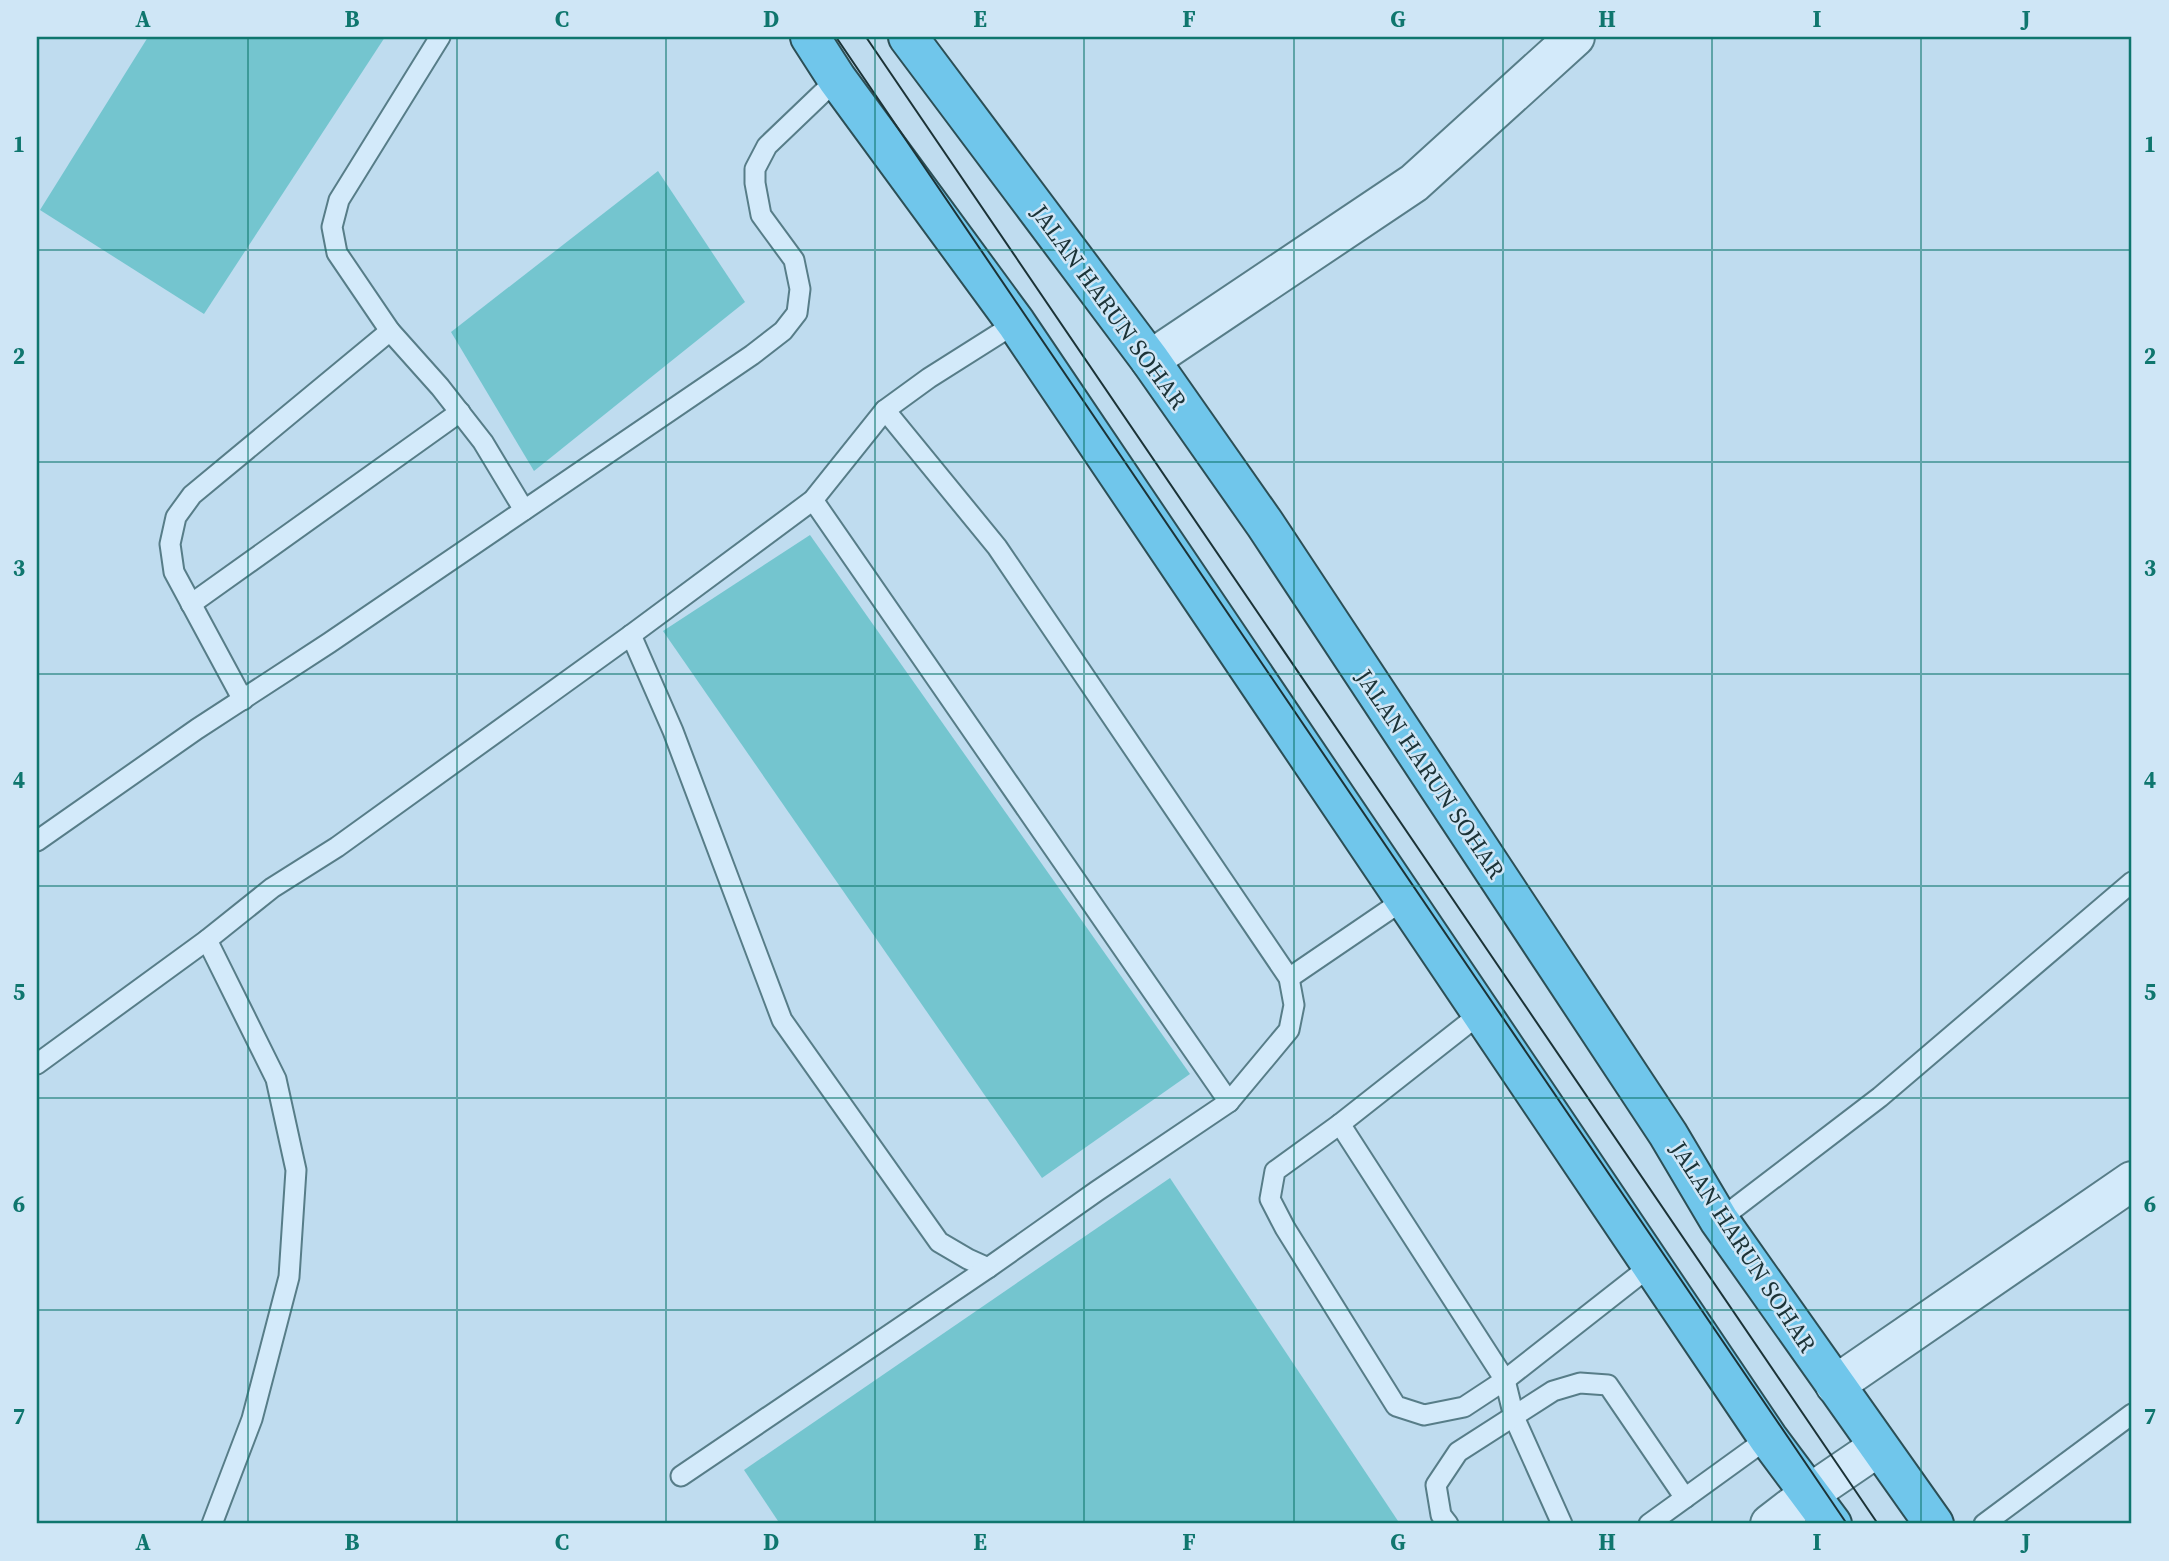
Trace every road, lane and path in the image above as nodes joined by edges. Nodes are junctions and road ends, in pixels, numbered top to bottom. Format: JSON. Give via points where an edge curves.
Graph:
{"nodes":[{"id":1,"x":440,"y":37,"type":"edge"},
{"id":2,"x":810,"y":37,"type":"edge"},
{"id":3,"x":908,"y":37,"type":"edge"},
{"id":4,"x":1575,"y":37,"type":"edge"},
{"id":5,"x":837,"y":79,"type":"junction"},
{"id":6,"x":1016,"y":323,"type":"junction"},
{"id":7,"x":390,"y":331,"type":"junction"},
{"id":8,"x":1150,"y":359,"type":"junction"},
{"id":9,"x":885,"y":410,"type":"junction"},
{"id":10,"x":460,"y":412,"type":"junction"},
{"id":11,"x":813,"y":500,"type":"junction"},
{"id":12,"x":524,"y":510,"type":"junction"},
{"id":13,"x":191,"y":604,"type":"junction"},
{"id":14,"x":632,"y":635,"type":"junction"},
{"id":15,"x":243,"y":700,"type":"junction"},
{"id":16,"x":37,"y":841,"type":"edge"},
{"id":17,"x":2132,"y":881,"type":"edge"},
{"id":18,"x":1405,"y":899,"type":"junction"},
{"id":19,"x":207,"y":940,"type":"junction"},
{"id":20,"x":1289,"y":978,"type":"junction"},
{"id":21,"x":1481,"y":1013,"type":"junction"},
{"id":22,"x":37,"y":1064,"type":"edge"},
{"id":23,"x":1229,"y":1102,"type":"junction"},
{"id":24,"x":1340,"y":1124,"type":"junction"},
{"id":25,"x":2132,"y":1181,"type":"edge"},
{"id":26,"x":1719,"y":1220,"type":"junction"},
{"id":27,"x":1653,"y":1264,"type":"junction"},
{"id":28,"x":988,"y":1268,"type":"junction"},
{"id":29,"x":1505,"y":1380,"type":"junction"},
{"id":30,"x":1835,"y":1385,"type":"junction"},
{"id":31,"x":2132,"y":1414,"type":"edge"},
{"id":32,"x":1514,"y":1417,"type":"junction"},
{"id":33,"x":1768,"y":1438,"type":"junction"},
{"id":34,"x":1878,"y":1447,"type":"junction"},
{"id":35,"x":681,"y":1476,"type":"dead end"},
{"id":36,"x":1809,"y":1494,"type":"junction"},
{"id":37,"x":1685,"y":1498,"type":"junction"},
{"id":38,"x":212,"y":1524,"type":"edge"},
{"id":39,"x":1448,"y":1524,"type":"edge"},
{"id":40,"x":1562,"y":1524,"type":"edge"},
{"id":41,"x":1649,"y":1524,"type":"edge"},
{"id":42,"x":1770,"y":1524,"type":"edge"},
{"id":43,"x":1832,"y":1524,"type":"edge"},
{"id":44,"x":1934,"y":1524,"type":"edge"},
{"id":45,"x":1983,"y":1524,"type":"edge"}],
"edges":[{"from":1,"to":7,"type":"lane","via":[[339,200],[332,227],[337,253]]},
{"from":2,"to":5,"type":"highway"},
{"from":3,"to":8,"type":"highway","name":"JALAN HARUN SOHAR"},
{"from":4,"to":8,"type":"street","via":[[1414,183]]},
{"from":5,"to":6,"type":"highway"},
{"from":5,"to":12,"type":"lane","via":[[767,146],[755,169],[761,215],[794,260],[800,289],[797,313],[783,331],[752,355]]},
{"from":6,"to":9,"type":"lane"},
{"from":6,"to":18,"type":"highway"},
{"from":7,"to":10,"type":"lane"},
{"from":7,"to":13,"type":"lane","via":[[192,495],[176,517],[170,544],[174,572]]},
{"from":8,"to":26,"type":"highway","name":"JALAN HARUN SOHAR","via":[[1265,524],[1646,1099]]},
{"from":9,"to":11,"type":"lane"},
{"from":9,"to":20,"type":"lane","via":[[997,547]]},
{"from":10,"to":12,"type":"lane"},
{"from":10,"to":13,"type":"lane"},
{"from":11,"to":14,"type":"lane"},
{"from":11,"to":23,"type":"lane"},
{"from":12,"to":15,"type":"lane"},
{"from":13,"to":15,"type":"lane"},
{"from":14,"to":19,"type":"lane","via":[[272,888]]},
{"from":14,"to":28,"type":"lane","via":[[782,1020],[939,1242]]},
{"from":15,"to":16,"type":"lane"},
{"from":17,"to":26,"type":"lane","via":[[1880,1097]]},
{"from":18,"to":20,"type":"lane"},
{"from":18,"to":21,"type":"highway"},
{"from":19,"to":22,"type":"lane"},
{"from":19,"to":38,"type":"lane","via":[[276,1079],[296,1170],[289,1277],[252,1419]]},
{"from":20,"to":23,"type":"lane","via":[[1294,1006],[1289,1030]]},
{"from":21,"to":24,"type":"lane"},
{"from":21,"to":27,"type":"highway"},
{"from":23,"to":28,"type":"lane"},
{"from":24,"to":29,"type":"lane"},
{"from":24,"to":29,"type":"lane","via":[[1275,1171],[1270,1199],[1396,1406],[1424,1415],[1464,1407]]},
{"from":25,"to":30,"type":"street"},
{"from":26,"to":30,"type":"highway","name":"JALAN HARUN SOHAR"},
{"from":27,"to":29,"type":"lane"},
{"from":27,"to":33,"type":"highway"},
{"from":28,"to":35,"type":"lane"},
{"from":29,"to":32,"type":"lane"},
{"from":30,"to":34,"type":"highway","name":"JALAN HARUN SOHAR"},
{"from":31,"to":45,"type":"lane"},
{"from":32,"to":37,"type":"lane","via":[[1553,1391],[1580,1383],[1608,1385]]},
{"from":32,"to":39,"type":"lane","via":[[1458,1452],[1436,1485],[1441,1515]]},
{"from":32,"to":40,"type":"lane"},
{"from":33,"to":36,"type":"highway"},
{"from":33,"to":37,"type":"lane"},
{"from":34,"to":36,"type":"street"},
{"from":34,"to":44,"type":"highway","name":"JALAN HARUN SOHAR"},
{"from":36,"to":42,"type":"street"},
{"from":36,"to":43,"type":"highway"},
{"from":37,"to":41,"type":"lane"}]}
